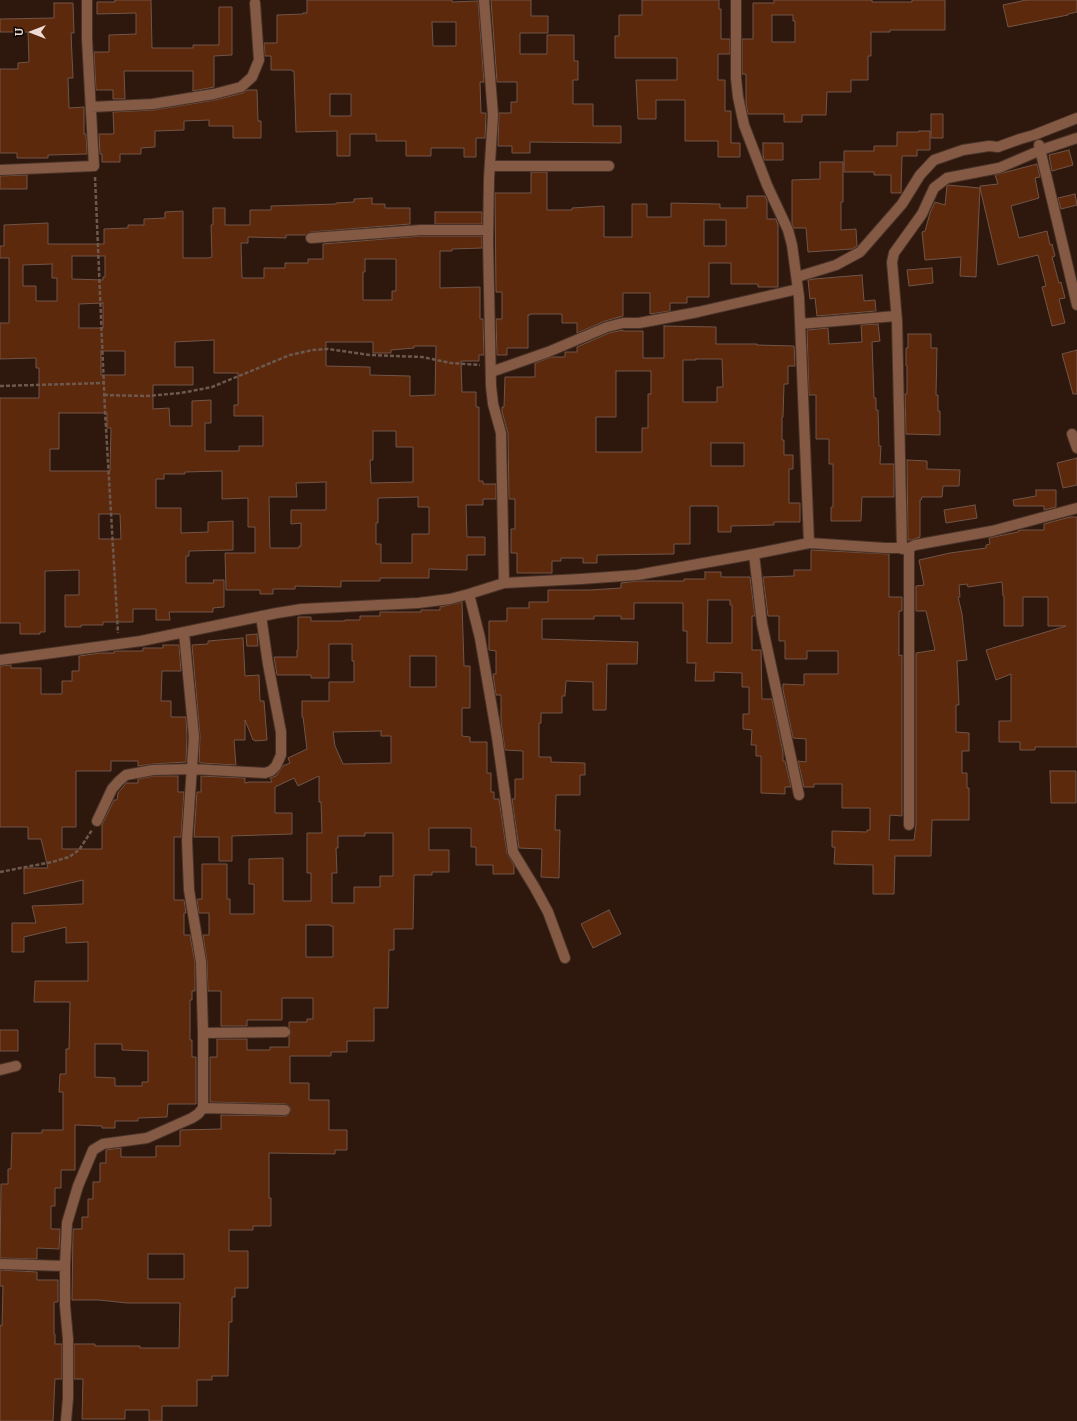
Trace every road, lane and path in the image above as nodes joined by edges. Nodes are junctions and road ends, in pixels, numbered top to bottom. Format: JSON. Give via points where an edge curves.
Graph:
{"nodes":[{"id":1,"x":86,"y":0,"type":"edge"},
{"id":2,"x":484,"y":0,"type":"edge"},
{"id":3,"x":736,"y":0,"type":"edge"},
{"id":4,"x":255,"y":3,"type":"dead end"},
{"id":5,"x":91,"y":107,"type":"junction"},
{"id":6,"x":1077,"y":118,"type":"edge"},
{"id":7,"x":1077,"y":138,"type":"edge"},
{"id":8,"x":1037,"y":142,"type":"junction"},
{"id":9,"x":94,"y":166,"type":"junction"},
{"id":10,"x":490,"y":166,"type":"junction"},
{"id":11,"x":609,"y":166,"type":"dead end"},
{"id":12,"x":0,"y":170,"type":"edge"},
{"id":13,"x":488,"y":230,"type":"junction"},
{"id":14,"x":311,"y":238,"type":"dead end"},
{"id":15,"x":797,"y":277,"type":"junction"},
{"id":16,"x":799,"y":297,"type":"junction"},
{"id":17,"x":1077,"y":305,"type":"edge"},
{"id":18,"x":896,"y":316,"type":"junction"},
{"id":19,"x":800,"y":324,"type":"junction"},
{"id":20,"x":491,"y":369,"type":"junction"},
{"id":21,"x":104,"y":383,"type":"junction"},
{"id":22,"x":0,"y":386,"type":"edge"},
{"id":23,"x":104,"y":395,"type":"junction"},
{"id":24,"x":1072,"y":434,"type":"dead end"},
{"id":25,"x":1077,"y":448,"type":"edge"},
{"id":26,"x":1077,"y":508,"type":"edge"},
{"id":27,"x":810,"y":543,"type":"junction"},
{"id":28,"x":897,"y":549,"type":"junction"},
{"id":29,"x":754,"y":554,"type":"junction"},
{"id":30,"x":504,"y":583,"type":"junction"},
{"id":31,"x":471,"y":599,"type":"junction"},
{"id":32,"x":261,"y":616,"type":"junction"},
{"id":33,"x":184,"y":633,"type":"junction"},
{"id":34,"x":119,"y":644,"type":"junction"},
{"id":35,"x":0,"y":660,"type":"edge"},
{"id":36,"x":192,"y":769,"type":"junction"},
{"id":37,"x":799,"y":795,"type":"dead end"},
{"id":38,"x":97,"y":821,"type":"joint"},
{"id":39,"x":909,"y":825,"type":"dead end"},
{"id":40,"x":0,"y":872,"type":"edge"},
{"id":41,"x":565,"y":958,"type":"dead end"},
{"id":42,"x":285,"y":1032,"type":"dead end"},
{"id":43,"x":203,"y":1033,"type":"junction"},
{"id":44,"x":16,"y":1066,"type":"dead end"},
{"id":45,"x":0,"y":1070,"type":"edge"},
{"id":46,"x":203,"y":1108,"type":"junction"},
{"id":47,"x":285,"y":1110,"type":"dead end"},
{"id":48,"x":0,"y":1264,"type":"edge"},
{"id":49,"x":65,"y":1266,"type":"junction"},
{"id":50,"x":66,"y":1421,"type":"edge"}],
"edges":[{"from":1,"to":5,"type":"street"},
{"from":2,"to":10,"type":"street","via":[[493,115]]},
{"from":3,"to":15,"type":"street","via":[[736,78],[744,125],[788,230]]},
{"from":4,"to":5,"type":"street","via":[[259,60],[252,77],[241,87],[153,104]]},
{"from":5,"to":9,"type":"street"},
{"from":6,"to":8,"type":"street"},
{"from":7,"to":8,"type":"street"},
{"from":8,"to":15,"type":"street","via":[[1020,139],[998,147],[963,150],[934,160],[920,174],[902,204],[860,252],[836,265]]},
{"from":8,"to":17,"type":"street"},
{"from":8,"to":18,"type":"street","via":[[999,168],[947,178],[934,188],[922,214],[894,253],[892,262]]},
{"from":9,"to":12,"type":"street"},
{"from":9,"to":21,"type":"path"},
{"from":10,"to":11,"type":"street"},
{"from":10,"to":13,"type":"street"},
{"from":13,"to":14,"type":"street","via":[[421,230]]},
{"from":13,"to":20,"type":"street"},
{"from":15,"to":16,"type":"street"},
{"from":16,"to":19,"type":"street"},
{"from":16,"to":20,"type":"street","via":[[639,323],[623,323],[607,327],[548,352]]},
{"from":18,"to":19,"type":"street"},
{"from":18,"to":28,"type":"street","via":[[899,397]]},
{"from":19,"to":27,"type":"street"},
{"from":20,"to":23,"type":"path","via":[[422,357],[370,355],[328,349],[290,355],[212,388],[146,396]]},
{"from":20,"to":30,"type":"street","via":[[493,404],[501,432]]},
{"from":21,"to":22,"type":"path"},
{"from":21,"to":23,"type":"path"},
{"from":23,"to":34,"type":"path"},
{"from":24,"to":25,"type":"street"},
{"from":26,"to":28,"type":"street","via":[[992,531]]},
{"from":27,"to":28,"type":"street"},
{"from":27,"to":29,"type":"street"},
{"from":28,"to":39,"type":"street"},
{"from":29,"to":30,"type":"street","via":[[637,575]]},
{"from":29,"to":37,"type":"street","via":[[762,624]]},
{"from":30,"to":31,"type":"street"},
{"from":31,"to":32,"type":"street","via":[[302,609]]},
{"from":31,"to":41,"type":"street","via":[[497,737],[512,852],[548,912]]},
{"from":32,"to":33,"type":"street"},
{"from":32,"to":36,"type":"street","via":[[281,732],[281,755],[276,766],[264,773]]},
{"from":33,"to":34,"type":"street"},
{"from":33,"to":36,"type":"street","via":[[194,737]]},
{"from":34,"to":35,"type":"street"},
{"from":36,"to":38,"type":"street","via":[[153,770],[126,775],[112,789]]},
{"from":36,"to":43,"type":"street","via":[[187,840],[190,890],[201,962]]},
{"from":38,"to":40,"type":"path","via":[[79,850],[69,857]]},
{"from":42,"to":43,"type":"street"},
{"from":43,"to":46,"type":"street"},
{"from":44,"to":45,"type":"street"},
{"from":46,"to":47,"type":"street"},
{"from":46,"to":49,"type":"street","via":[[192,1118],[147,1138],[103,1144],[93,1150],[78,1186],[67,1223]]},
{"from":48,"to":49,"type":"street"},
{"from":49,"to":50,"type":"street","via":[[68,1339]]}]}
